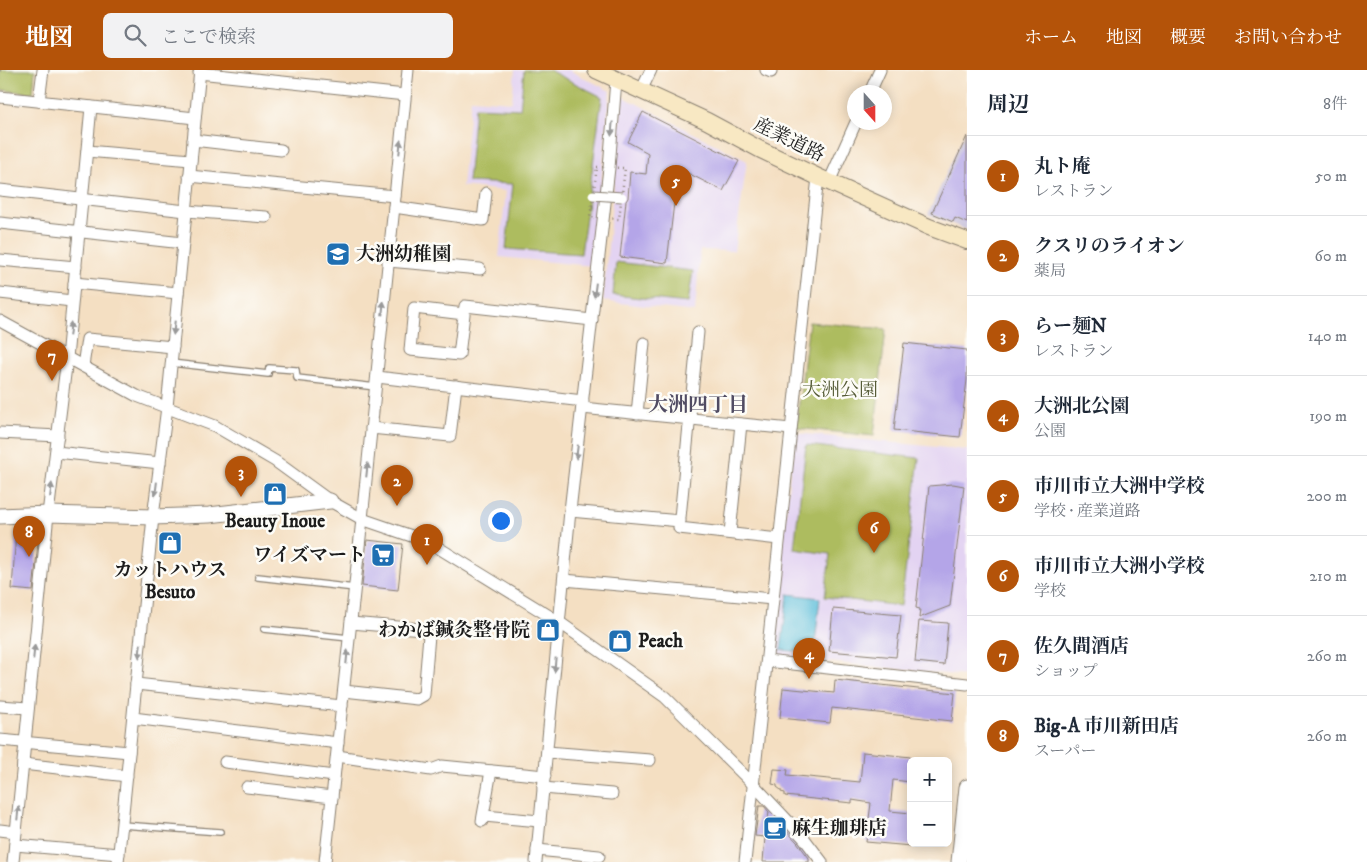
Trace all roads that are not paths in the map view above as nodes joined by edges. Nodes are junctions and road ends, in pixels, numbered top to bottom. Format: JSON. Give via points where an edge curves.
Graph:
{"nodes":[{"id":1,"x":42,"y":70,"type":"edge"},
{"id":2,"x":408,"y":70,"type":"edge"},
{"id":3,"x":596,"y":70,"type":"edge"},
{"id":4,"x":651,"y":70,"type":"edge"},
{"id":5,"x":880,"y":70,"type":"edge"},
{"id":6,"x":199,"y":72,"type":"edge"},
{"id":7,"x":616,"y":80,"type":"junction"},
{"id":8,"x":873,"y":85,"type":"edge"},
{"id":9,"x":641,"y":90,"type":"junction"},
{"id":10,"x":405,"y":95,"type":"junction"},
{"id":11,"x":0,"y":97,"type":"edge"},
{"id":12,"x":39,"y":101,"type":"junction"},
{"id":13,"x":91,"y":107,"type":"junction"},
{"id":14,"x":195,"y":118,"type":"junction"},
{"id":15,"x":852,"y":130,"type":"edge"},
{"id":16,"x":193,"y":140,"type":"junction"},
{"id":17,"x":281,"y":150,"type":"dead end"},
{"id":18,"x":87,"y":151,"type":"junction"},
{"id":19,"x":191,"y":160,"type":"junction"},
{"id":20,"x":189,"y":176,"type":"junction"},
{"id":21,"x":824,"y":179,"type":"junction"},
{"id":22,"x":0,"y":190,"type":"edge"},
{"id":23,"x":486,"y":193,"type":"dead end"},
{"id":24,"x":593,"y":195,"type":"dead end"},
{"id":25,"x":622,"y":197,"type":"dead end"},
{"id":26,"x":82,"y":199,"type":"junction"},
{"id":27,"x":394,"y":202,"type":"junction"},
{"id":28,"x":186,"y":211,"type":"junction"},
{"id":29,"x":266,"y":217,"type":"dead end"},
{"id":30,"x":0,"y":223,"type":"edge"},
{"id":31,"x":79,"y":232,"type":"junction"},
{"id":32,"x":967,"y":241,"type":"edge"},
{"id":33,"x":182,"y":243,"type":"junction"},
{"id":34,"x":0,"y":260,"type":"edge"},
{"id":35,"x":388,"y":260,"type":"junction"},
{"id":36,"x":76,"y":267,"type":"junction"},
{"id":37,"x":480,"y":269,"type":"dead end"},
{"id":38,"x":74,"y":282,"type":"junction"},
{"id":39,"x":0,"y":293,"type":"edge"},
{"id":40,"x":178,"y":293,"type":"junction"},
{"id":41,"x":72,"y":301,"type":"junction"},
{"id":42,"x":464,"y":314,"type":"junction"},
{"id":43,"x":592,"y":320,"type":"junction"},
{"id":44,"x":0,"y":321,"type":"edge"},
{"id":45,"x":698,"y":332,"type":"dead end"},
{"id":46,"x":644,"y":343,"type":"dead end"},
{"id":47,"x":172,"y":346,"type":"junction"},
{"id":48,"x":67,"y":358,"type":"junction"},
{"id":49,"x":171,"y":363,"type":"junction"},
{"id":50,"x":83,"y":366,"type":"junction"},
{"id":51,"x":376,"y":382,"type":"junction"},
{"id":52,"x":456,"y":386,"type":"junction"},
{"id":53,"x":583,"y":404,"type":"junction"},
{"id":54,"x":166,"y":407,"type":"junction"},
{"id":55,"x":637,"y":414,"type":"junction"},
{"id":56,"x":691,"y":419,"type":"junction"},
{"id":57,"x":741,"y":424,"type":"junction"},
{"id":58,"x":371,"y":428,"type":"junction"},
{"id":59,"x":791,"y":429,"type":"junction"},
{"id":60,"x":0,"y":433,"type":"edge"},
{"id":61,"x":58,"y":436,"type":"junction"},
{"id":62,"x":56,"y":452,"type":"junction"},
{"id":63,"x":160,"y":464,"type":"junction"},
{"id":64,"x":330,"y":501,"type":"junction"},
{"id":65,"x":570,"y":511,"type":"junction"},
{"id":66,"x":48,"y":514,"type":"junction"},
{"id":67,"x":0,"y":516,"type":"edge"},
{"id":68,"x":153,"y":517,"type":"junction"},
{"id":69,"x":362,"y":519,"type":"junction"},
{"id":70,"x":680,"y":521,"type":"junction"},
{"id":71,"x":730,"y":533,"type":"junction"},
{"id":72,"x":779,"y":538,"type":"junction"},
{"id":73,"x":258,"y":577,"type":"dead end"},
{"id":74,"x":564,"y":580,"type":"junction"},
{"id":75,"x":355,"y":588,"type":"junction"},
{"id":76,"x":773,"y":599,"type":"junction"},
{"id":77,"x":559,"y":622,"type":"junction"},
{"id":78,"x":351,"y":623,"type":"junction"},
{"id":79,"x":264,"y":629,"type":"dead end"},
{"id":80,"x":350,"y":638,"type":"junction"},
{"id":81,"x":767,"y":661,"type":"junction"},
{"id":82,"x":136,"y":684,"type":"junction"},
{"id":83,"x":967,"y":684,"type":"edge"},
{"id":84,"x":344,"y":691,"type":"junction"},
{"id":85,"x":0,"y":706,"type":"edge"},
{"id":86,"x":342,"y":706,"type":"junction"},
{"id":87,"x":28,"y":708,"type":"junction"},
{"id":88,"x":133,"y":718,"type":"junction"},
{"id":89,"x":0,"y":740,"type":"edge"},
{"id":90,"x":25,"y":743,"type":"junction"},
{"id":91,"x":338,"y":743,"type":"junction"},
{"id":92,"x":129,"y":752,"type":"junction"},
{"id":93,"x":547,"y":752,"type":"junction"},
{"id":94,"x":337,"y":756,"type":"junction"},
{"id":95,"x":650,"y":760,"type":"dead end"},
{"id":96,"x":225,"y":762,"type":"dead end"},
{"id":97,"x":23,"y":764,"type":"junction"},
{"id":98,"x":491,"y":771,"type":"junction"},
{"id":99,"x":127,"y":776,"type":"junction"},
{"id":100,"x":334,"y":776,"type":"junction"},
{"id":101,"x":544,"y":782,"type":"junction"},
{"id":102,"x":754,"y":785,"type":"junction"},
{"id":103,"x":246,"y":787,"type":"dead end"},
{"id":104,"x":967,"y":787,"type":"edge"},
{"id":105,"x":612,"y":794,"type":"dead end"},
{"id":106,"x":332,"y":797,"type":"junction"},
{"id":107,"x":540,"y":821,"type":"junction"},
{"id":108,"x":122,"y":825,"type":"junction"},
{"id":109,"x":0,"y":830,"type":"edge"},
{"id":110,"x":16,"y":832,"type":"junction"},
{"id":111,"x":220,"y":832,"type":"dead end"},
{"id":112,"x":965,"y":833,"type":"edge"},
{"id":113,"x":14,"y":845,"type":"junction"},
{"id":114,"x":537,"y":850,"type":"junction"},
{"id":115,"x":599,"y":856,"type":"dead end"},
{"id":116,"x":119,"y":858,"type":"edge"},
{"id":117,"x":13,"y":862,"type":"edge"},
{"id":118,"x":325,"y":862,"type":"edge"},
{"id":119,"x":536,"y":862,"type":"edge"},
{"id":120,"x":745,"y":862,"type":"edge"},
{"id":121,"x":822,"y":862,"type":"edge"},
{"id":122,"x":960,"y":862,"type":"edge"}],
"edges":[{"from":1,"to":12,"type":"street"},
{"from":2,"to":10,"type":"street"},
{"from":3,"to":7,"type":"main road","name":"産業道路"},
{"from":4,"to":9,"type":"street"},
{"from":5,"to":8,"type":"street"},
{"from":6,"to":10,"type":"street"},
{"from":6,"to":14,"type":"street"},
{"from":7,"to":9,"type":"main road","name":"産業道路"},
{"from":7,"to":43,"type":"street","one_way":true},
{"from":9,"to":21,"type":"main road","name":"産業道路"},
{"from":27,"to":10,"type":"street","one_way":true},
{"from":11,"to":12,"type":"street"},
{"from":12,"to":13,"type":"street"},
{"from":13,"to":14,"type":"street"},
{"from":13,"to":18,"type":"street"},
{"from":14,"to":16,"type":"street"},
{"from":15,"to":21,"type":"street"},
{"from":16,"to":17,"type":"street"},
{"from":16,"to":19,"type":"street"},
{"from":18,"to":19,"type":"street"},
{"from":18,"to":26,"type":"street"},
{"from":19,"to":20,"type":"street"},
{"from":20,"to":27,"type":"street"},
{"from":20,"to":28,"type":"street"},
{"from":21,"to":32,"type":"main road","name":"産業道路"},
{"from":21,"to":59,"type":"street"},
{"from":22,"to":26,"type":"street"},
{"from":23,"to":27,"type":"street","via":[[483,220]]},
{"from":24,"to":25,"type":"street","bridge":true},
{"from":26,"to":28,"type":"street"},
{"from":26,"to":31,"type":"street"},
{"from":27,"to":35,"type":"street"},
{"from":28,"to":29,"type":"street"},
{"from":28,"to":33,"type":"street"},
{"from":30,"to":31,"type":"street"},
{"from":31,"to":33,"type":"street"},
{"from":31,"to":36,"type":"street"},
{"from":33,"to":40,"type":"street"},
{"from":34,"to":36,"type":"street"},
{"from":35,"to":37,"type":"street"},
{"from":51,"to":35,"type":"street","one_way":true},
{"from":36,"to":38,"type":"street"},
{"from":38,"to":40,"type":"street"},
{"from":38,"to":41,"type":"street"},
{"from":39,"to":41,"type":"street"},
{"from":40,"to":47,"type":"street","one_way":true},
{"from":48,"to":41,"type":"street","one_way":true},
{"from":42,"to":42,"type":"street","via":[[459,355],[410,350],[414,308]]},
{"from":42,"to":43,"type":"street","via":[[465,306]]},
{"from":43,"to":53,"type":"street"},
{"from":44,"to":48,"type":"street"},
{"from":45,"to":56,"type":"street"},
{"from":46,"to":55,"type":"street"},
{"from":47,"to":49,"type":"street"},
{"from":47,"to":50,"type":"street","via":[[87,339]]},
{"from":48,"to":50,"type":"street"},
{"from":48,"to":61,"type":"street"},
{"from":49,"to":51,"type":"lane","via":[[268,374],[269,368],[296,370],[297,378]]},
{"from":49,"to":54,"type":"street"},
{"from":50,"to":54,"type":"street","via":[[137,396]]},
{"from":51,"to":52,"type":"street"},
{"from":51,"to":58,"type":"street"},
{"from":52,"to":53,"type":"street"},
{"from":52,"to":58,"type":"street","via":[[450,436]]},
{"from":53,"to":55,"type":"street"},
{"from":53,"to":65,"type":"street","one_way":true},
{"from":54,"to":63,"type":"street"},
{"from":54,"to":64,"type":"street","via":[[215,426],[276,461]]},
{"from":55,"to":56,"type":"street"},
{"from":56,"to":57,"type":"street"},
{"from":56,"to":70,"type":"street"},
{"from":57,"to":59,"type":"street"},
{"from":57,"to":71,"type":"street"},
{"from":69,"to":58,"type":"street","one_way":true},
{"from":59,"to":72,"type":"street"},
{"from":60,"to":61,"type":"street"},
{"from":61,"to":62,"type":"street"},
{"from":62,"to":63,"type":"street"},
{"from":66,"to":62,"type":"street","one_way":true},
{"from":63,"to":68,"type":"street","one_way":true},
{"from":64,"to":68,"type":"street","via":[[209,515]]},
{"from":64,"to":69,"type":"street"},
{"from":65,"to":70,"type":"street"},
{"from":65,"to":74,"type":"street"},
{"from":66,"to":67,"type":"street"},
{"from":66,"to":68,"type":"street"},
{"from":87,"to":66,"type":"street","one_way":true},
{"from":68,"to":82,"type":"street","one_way":true},
{"from":69,"to":75,"type":"street"},
{"from":69,"to":77,"type":"street","via":[[429,542]]},
{"from":70,"to":71,"type":"street","via":[[679,528]]},
{"from":71,"to":72,"type":"street"},
{"from":72,"to":76,"type":"street"},
{"from":73,"to":75,"type":"lane"},
{"from":74,"to":76,"type":"street"},
{"from":74,"to":77,"type":"street"},
{"from":75,"to":78,"type":"street"},
{"from":76,"to":81,"type":"street"},
{"from":77,"to":93,"type":"street","one_way":true},
{"from":77,"to":102,"type":"street","via":[[665,697]]},
{"from":78,"to":80,"type":"street"},
{"from":78,"to":84,"type":"street","via":[[422,629],[429,634],[424,695],[417,699]]},
{"from":79,"to":80,"type":"lane"},
{"from":84,"to":80,"type":"street","one_way":true},
{"from":81,"to":83,"type":"street"},
{"from":81,"to":102,"type":"street"},
{"from":82,"to":86,"type":"street"},
{"from":82,"to":88,"type":"street"},
{"from":84,"to":86,"type":"street"},
{"from":85,"to":87,"type":"street"},
{"from":86,"to":91,"type":"street"},
{"from":87,"to":90,"type":"street"},
{"from":88,"to":91,"type":"street"},
{"from":88,"to":92,"type":"street"},
{"from":89,"to":90,"type":"street"},
{"from":90,"to":92,"type":"street"},
{"from":90,"to":97,"type":"street"},
{"from":91,"to":94,"type":"street"},
{"from":92,"to":99,"type":"street"},
{"from":93,"to":95,"type":"street"},
{"from":93,"to":101,"type":"street"},
{"from":94,"to":98,"type":"street","via":[[431,770],[442,766]]},
{"from":94,"to":100,"type":"street"},
{"from":96,"to":100,"type":"street"},
{"from":97,"to":99,"type":"street"},
{"from":110,"to":97,"type":"street","one_way":true},
{"from":98,"to":101,"type":"street"},
{"from":98,"to":107,"type":"street","via":[[483,819]]},
{"from":99,"to":108,"type":"street"},
{"from":100,"to":106,"type":"street"},
{"from":101,"to":105,"type":"street"},
{"from":101,"to":107,"type":"street"},
{"from":102,"to":120,"type":"street"},
{"from":102,"to":121,"type":"street"},
{"from":103,"to":106,"type":"street"},
{"from":104,"to":112,"type":"street"},
{"from":106,"to":118,"type":"street"},
{"from":107,"to":114,"type":"street"},
{"from":108,"to":111,"type":"lane"},
{"from":108,"to":116,"type":"street"},
{"from":109,"to":110,"type":"street"},
{"from":110,"to":113,"type":"street"},
{"from":112,"to":122,"type":"street"},
{"from":113,"to":116,"type":"street"},
{"from":113,"to":117,"type":"street"},
{"from":114,"to":115,"type":"street"},
{"from":114,"to":119,"type":"street"}]}
